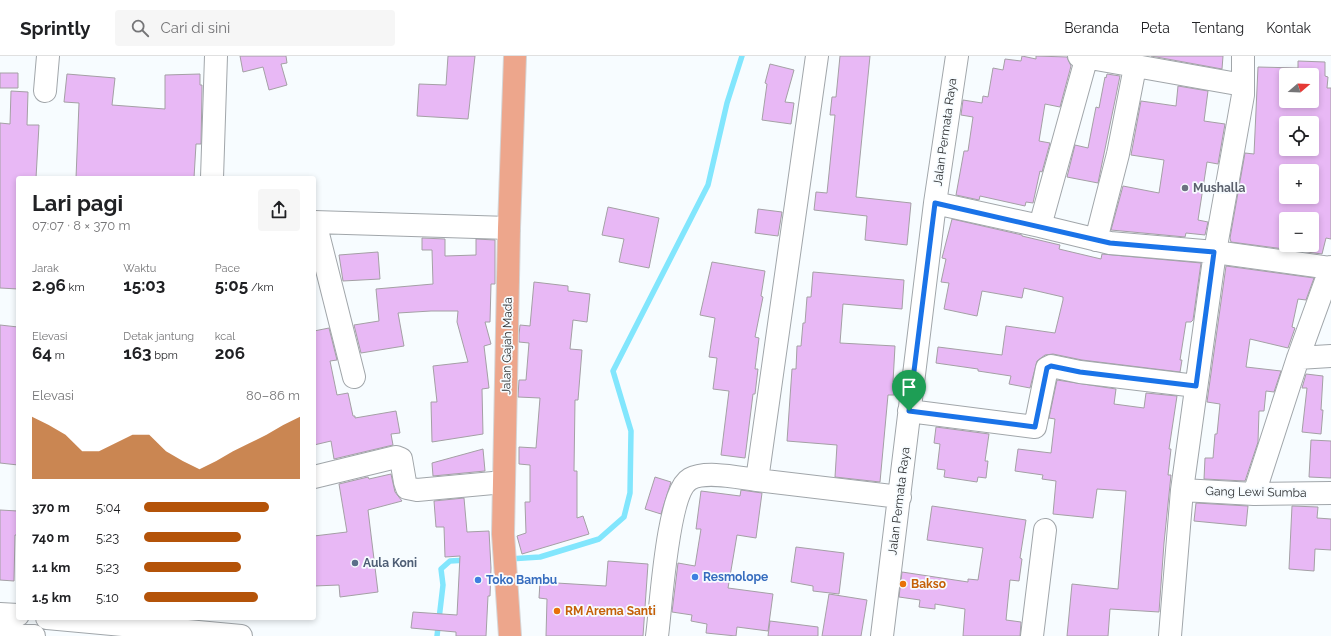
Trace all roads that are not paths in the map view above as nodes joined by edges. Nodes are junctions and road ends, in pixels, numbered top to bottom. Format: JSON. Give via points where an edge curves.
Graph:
{"nodes":[{"id":1,"x":48,"y":56,"type":"edge"},
{"id":2,"x":216,"y":56,"type":"edge"},
{"id":3,"x":515,"y":56,"type":"edge"},
{"id":4,"x":817,"y":56,"type":"edge"},
{"id":5,"x":957,"y":56,"type":"edge"},
{"id":6,"x":1084,"y":56,"type":"edge"},
{"id":7,"x":1243,"y":56,"type":"edge"},
{"id":8,"x":1136,"y":67,"type":"junction"},
{"id":9,"x":1243,"y":86,"type":"junction"},
{"id":10,"x":45,"y":91,"type":"dead end"},
{"id":11,"x":212,"y":176,"type":"edge"},
{"id":12,"x":935,"y":203,"type":"junction"},
{"id":13,"x":316,"y":222,"type":"edge"},
{"id":14,"x":1040,"y":226,"type":"junction"},
{"id":15,"x":509,"y":228,"type":"junction"},
{"id":16,"x":316,"y":230,"type":"edge"},
{"id":17,"x":1096,"y":240,"type":"junction"},
{"id":18,"x":1214,"y":252,"type":"junction"},
{"id":19,"x":1331,"y":268,"type":"edge"},
{"id":20,"x":1331,"y":356,"type":"edge"},
{"id":21,"x":1298,"y":358,"type":"junction"},
{"id":22,"x":354,"y":377,"type":"dead end"},
{"id":23,"x":1196,"y":386,"type":"junction"},
{"id":24,"x":909,"y":411,"type":"junction"},
{"id":25,"x":316,"y":477,"type":"edge"},
{"id":26,"x":757,"y":480,"type":"junction"},
{"id":27,"x":504,"y":482,"type":"junction"},
{"id":28,"x":1182,"y":490,"type":"junction"},
{"id":29,"x":1331,"y":493,"type":"edge"},
{"id":30,"x":1254,"y":494,"type":"junction"},
{"id":31,"x":900,"y":498,"type":"junction"},
{"id":32,"x":1045,"y":530,"type":"dead end"},
{"id":33,"x":0,"y":614,"type":"edge"},
{"id":34,"x":16,"y":616,"type":"edge"},
{"id":35,"x":77,"y":620,"type":"edge"},
{"id":36,"x":210,"y":629,"type":"edge"},
{"id":37,"x":0,"y":633,"type":"edge"},
{"id":38,"x":34,"y":636,"type":"edge"},
{"id":39,"x":241,"y":636,"type":"edge"},
{"id":40,"x":510,"y":636,"type":"edge"},
{"id":41,"x":657,"y":636,"type":"edge"},
{"id":42,"x":882,"y":636,"type":"edge"},
{"id":43,"x":1032,"y":636,"type":"edge"},
{"id":44,"x":1170,"y":636,"type":"edge"}],
"edges":[{"from":1,"to":10,"type":"street"},
{"from":2,"to":11,"type":"street"},
{"from":3,"to":15,"type":"main road","name":"Jalan Gajah Mada"},
{"from":4,"to":26,"type":"street"},
{"from":5,"to":12,"type":"street","name":"Jalan Permata Raya"},
{"from":6,"to":8,"type":"street"},
{"from":6,"to":14,"type":"street"},
{"from":7,"to":9,"type":"street"},
{"from":8,"to":9,"type":"street"},
{"from":8,"to":17,"type":"street","via":[[1118,154]]},
{"from":9,"to":18,"type":"street"},
{"from":12,"to":14,"type":"street"},
{"from":12,"to":24,"type":"street","name":"Jalan Permata Raya"},
{"from":13,"to":15,"type":"street"},
{"from":14,"to":17,"type":"street"},
{"from":15,"to":27,"type":"main road","name":"Jalan Gajah Mada"},
{"from":16,"to":22,"type":"street"},
{"from":17,"to":18,"type":"street"},
{"from":18,"to":19,"type":"street"},
{"from":18,"to":23,"type":"street"},
{"from":19,"to":21,"type":"street"},
{"from":20,"to":21,"type":"street"},
{"from":21,"to":30,"type":"street"},
{"from":23,"to":24,"type":"street","via":[[1051,366],[1047,368],[1035,427]]},
{"from":23,"to":28,"type":"street"},
{"from":24,"to":31,"type":"street","name":"Jalan Permata Raya"},
{"from":25,"to":27,"type":"street","via":[[396,457],[401,459],[407,488],[417,490]]},
{"from":26,"to":31,"type":"street"},
{"from":26,"to":41,"type":"street","via":[[712,475],[690,479],[684,485],[671,519]]},
{"from":27,"to":40,"type":"main road","name":"Jalan Gajah Mada","via":[[503,534]]},
{"from":28,"to":30,"type":"street","name":"Gang Lewi Sumba"},
{"from":28,"to":44,"type":"street"},
{"from":29,"to":30,"type":"street","name":"Gang Lewi Sumba"},
{"from":31,"to":42,"type":"street","name":"Jalan Permata Raya"},
{"from":32,"to":43,"type":"street"},
{"from":33,"to":34,"type":"street"},
{"from":35,"to":36,"type":"street"},
{"from":36,"to":39,"type":"street"},
{"from":37,"to":38,"type":"street"}]}
